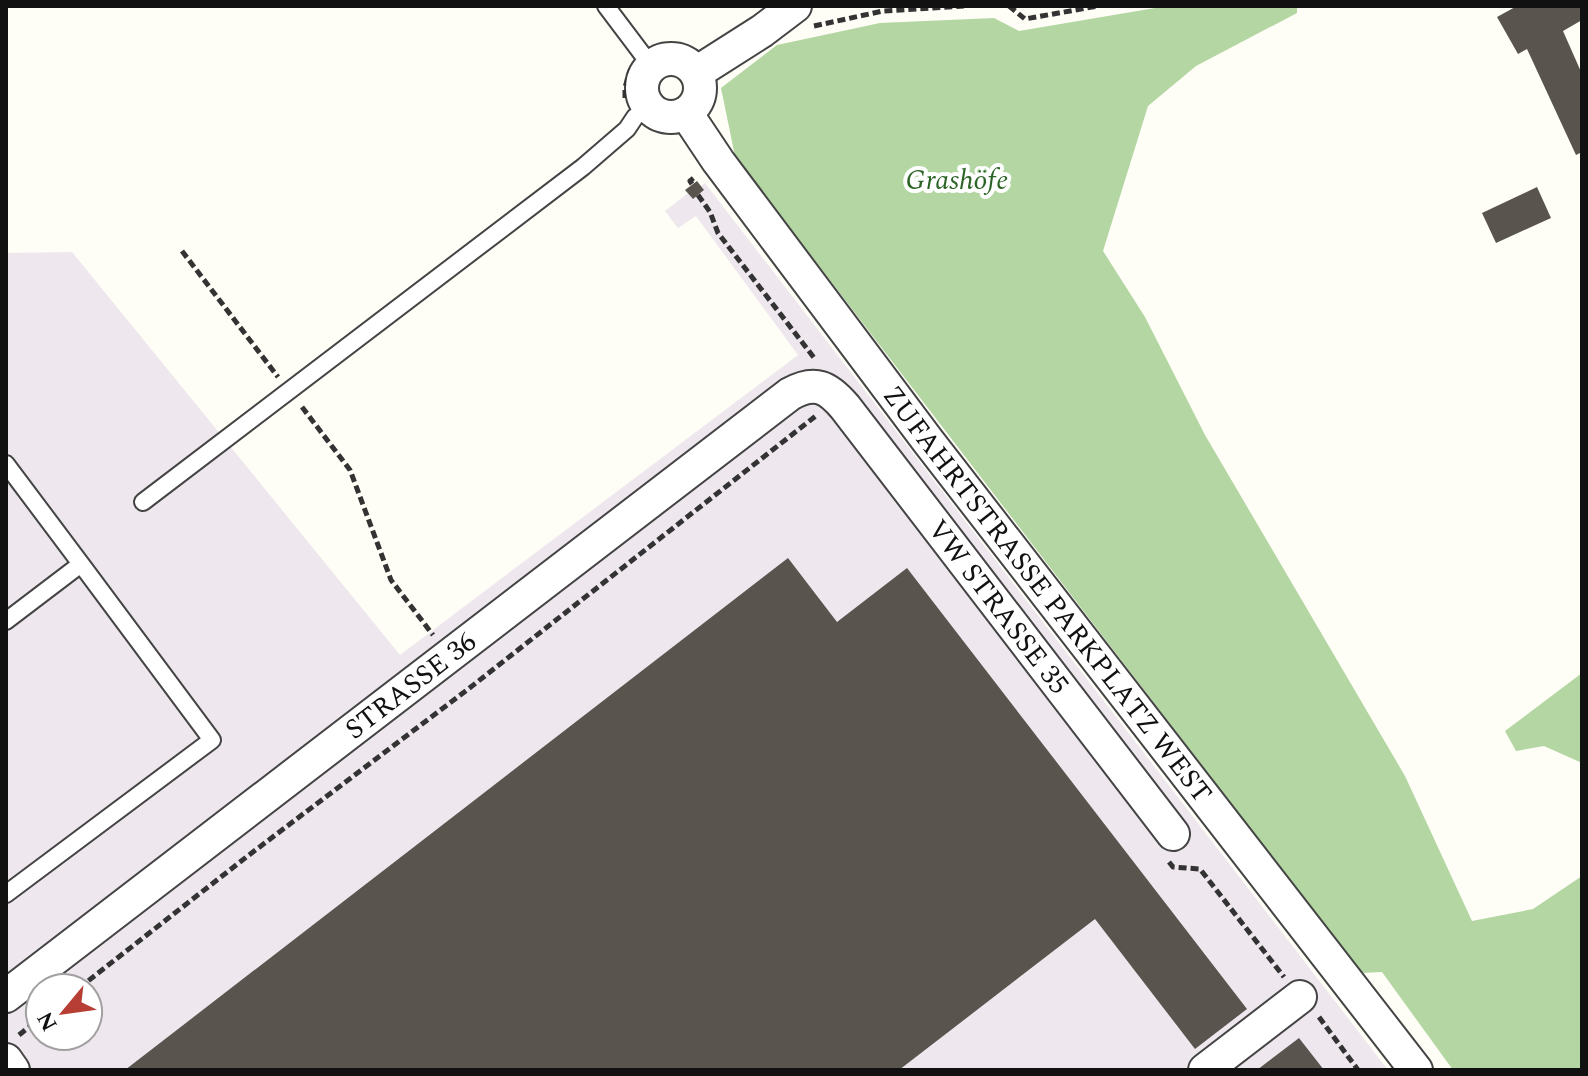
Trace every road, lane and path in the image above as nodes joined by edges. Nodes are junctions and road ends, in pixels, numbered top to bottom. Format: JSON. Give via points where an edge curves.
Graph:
{"nodes":[{"id":1,"x":606,"y":6,"type":"edge"},
{"id":2,"x":950,"y":6,"type":"edge"},
{"id":3,"x":964,"y":6,"type":"edge"},
{"id":4,"x":1009,"y":6,"type":"edge"},
{"id":5,"x":1094,"y":6,"type":"edge"},
{"id":6,"x":882,"y":9,"type":"edge"},
{"id":7,"x":801,"y":17,"type":"edge"},
{"id":8,"x":652,"y":67,"type":"junction"},
{"id":9,"x":696,"y":73,"type":"junction"},
{"id":10,"x":649,"y":106,"type":"junction"},
{"id":11,"x":686,"y":113,"type":"junction"},
{"id":12,"x":698,"y":195,"type":"dead end"},
{"id":13,"x":718,"y":233,"type":"dead end"},
{"id":14,"x":182,"y":251,"type":"dead end"},
{"id":15,"x":290,"y":391,"type":"junction"},
{"id":16,"x":820,"y":400,"type":"junction"},
{"id":17,"x":6,"y":464,"type":"edge"},
{"id":18,"x":143,"y":502,"type":"dead end"},
{"id":19,"x":81,"y":564,"type":"junction"},
{"id":20,"x":6,"y":621,"type":"edge"},
{"id":21,"x":449,"y":657,"type":"junction"},
{"id":22,"x":467,"y":690,"type":"junction"},
{"id":23,"x":1173,"y":834,"type":"dead end"},
{"id":24,"x":6,"y":894,"type":"edge"},
{"id":25,"x":100,"y":972,"type":"edge"},
{"id":26,"x":6,"y":996,"type":"edge"},
{"id":27,"x":1300,"y":997,"type":"joint"},
{"id":28,"x":12,"y":1048,"type":"edge"},
{"id":29,"x":13,"y":1070,"type":"edge"},
{"id":30,"x":1205,"y":1070,"type":"edge"},
{"id":31,"x":1358,"y":1070,"type":"edge"},
{"id":32,"x":1416,"y":1070,"type":"edge"}],
"edges":[{"from":1,"to":8,"type":"lane"},
{"from":2,"to":3,"type":"path"},
{"from":2,"to":6,"type":"path"},
{"from":4,"to":5,"type":"path","via":[[1025,19]]},
{"from":6,"to":7,"type":"path"},
{"from":7,"to":9,"type":"street","via":[[762,31]]},
{"from":8,"to":9,"type":"street","via":[[675,60]]},
{"from":8,"to":10,"type":"street","via":[[642,90]]},
{"from":9,"to":11,"type":"street","via":[[698,100]]},
{"from":10,"to":11,"type":"street","via":[[662,116]]},
{"from":10,"to":15,"type":"lane","via":[[583,167]]},
{"from":11,"to":32,"type":"street","name":"ZUFAHRTSTRASSE PARKPLATZ WEST","via":[[928,441]]},
{"from":12,"to":13,"type":"path"},
{"from":14,"to":15,"type":"path"},
{"from":15,"to":18,"type":"lane"},
{"from":15,"to":21,"type":"path","via":[[350,470],[391,580]]},
{"from":16,"to":21,"type":"street","name":"STRASSE 36","via":[[799,389],[790,394]]},
{"from":16,"to":22,"type":"path"},
{"from":16,"to":23,"type":"street","name":"VW STRASSE 35","via":[[827,389],[845,407]]},
{"from":17,"to":19,"type":"lane"},
{"from":19,"to":20,"type":"lane"},
{"from":19,"to":24,"type":"lane","via":[[212,740]]},
{"from":21,"to":22,"type":"path"},
{"from":21,"to":26,"type":"street","name":"STRASSE 36"},
{"from":22,"to":25,"type":"path"},
{"from":27,"to":30,"type":"street"},
{"from":27,"to":31,"type":"path"},
{"from":28,"to":29,"type":"street"}]}
